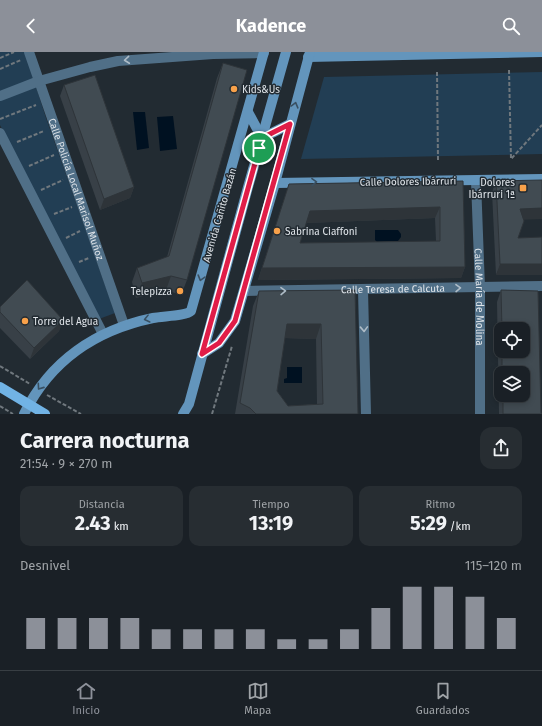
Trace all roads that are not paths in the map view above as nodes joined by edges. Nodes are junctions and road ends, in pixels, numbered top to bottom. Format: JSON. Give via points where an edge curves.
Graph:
{"nodes":[{"id":1,"x":286,"y":52,"type":"edge"},
{"id":2,"x":542,"y":52,"type":"edge"},
{"id":3,"x":264,"y":53,"type":"edge"},
{"id":4,"x":474,"y":53,"type":"edge"},
{"id":5,"x":309,"y":54,"type":"edge"},
{"id":6,"x":28,"y":55,"type":"edge"},
{"id":7,"x":39,"y":80,"type":"junction"},
{"id":8,"x":0,"y":96,"type":"edge"},
{"id":9,"x":248,"y":112,"type":"junction"},
{"id":10,"x":290,"y":124,"type":"junction"},
{"id":11,"x":0,"y":133,"type":"edge"},
{"id":12,"x":262,"y":138,"type":"junction"},
{"id":13,"x":542,"y":179,"type":"edge"},
{"id":14,"x":476,"y":180,"type":"junction"},
{"id":15,"x":275,"y":183,"type":"junction"},
{"id":16,"x":542,"y":286,"type":"edge"},
{"id":17,"x":480,"y":288,"type":"junction"},
{"id":18,"x":363,"y":290,"type":"junction"},
{"id":19,"x":244,"y":291,"type":"junction"},
{"id":20,"x":124,"y":325,"type":"junction"},
{"id":21,"x":103,"y":334,"type":"junction"},
{"id":22,"x":202,"y":354,"type":"junction"},
{"id":23,"x":0,"y":387,"type":"edge"},
{"id":24,"x":29,"y":404,"type":"junction"},
{"id":25,"x":190,"y":409,"type":"edge"},
{"id":26,"x":24,"y":414,"type":"edge"},
{"id":27,"x":46,"y":414,"type":"edge"},
{"id":28,"x":183,"y":414,"type":"edge"},
{"id":29,"x":366,"y":414,"type":"edge"},
{"id":30,"x":480,"y":414,"type":"edge"}],
"edges":[{"from":1,"to":12,"type":"street","name":"Avenida Cañito Bazán"},
{"from":2,"to":4,"type":"street"},
{"from":3,"to":7,"type":"street","one_way":true,"via":[[206,54],[118,61]]},
{"from":3,"to":9,"type":"street","name":"Avenida Cañito Bazán"},
{"from":4,"to":5,"type":"street"},
{"from":10,"to":5,"type":"street","one_way":true},
{"from":6,"to":7,"type":"street","name":"Calle Policía Local Marisol Muñoz"},
{"from":7,"to":8,"type":"street"},
{"from":7,"to":20,"type":"street","name":"Calle Policía Local Marisol Muñoz"},
{"from":9,"to":12,"type":"street"},
{"from":9,"to":20,"type":"street","name":"Avenida Cañito Bazán","one_way":true,"via":[[193,308],[186,314]]},
{"from":10,"to":12,"type":"street"},
{"from":10,"to":15,"type":"street"},
{"from":11,"to":21,"type":"street"},
{"from":12,"to":22,"type":"street","name":"Avenida Cañito Bazán"},
{"from":13,"to":14,"type":"street","name":"Calle Dolores Ibárruri"},
{"from":15,"to":14,"type":"street","name":"Calle Dolores Ibárruri","one_way":true},
{"from":14,"to":17,"type":"street","name":"Calle María de Molina"},
{"from":15,"to":19,"type":"street"},
{"from":16,"to":17,"type":"street","name":"Calle Teresa de Calcuta"},
{"from":18,"to":17,"type":"street","name":"Calle Teresa de Calcuta","one_way":true},
{"from":17,"to":30,"type":"street","name":"Calle María de Molina"},
{"from":19,"to":18,"type":"street","name":"Calle Teresa de Calcuta","one_way":true},
{"from":18,"to":29,"type":"street","one_way":true},
{"from":19,"to":22,"type":"street","via":[[235,321],[219,343]]},
{"from":20,"to":21,"type":"street"},
{"from":21,"to":24,"type":"street","one_way":true,"via":[[71,354],[56,367]]},
{"from":22,"to":25,"type":"street","name":"Avenida Cañito Bazán"},
{"from":23,"to":24,"type":"main road"},
{"from":24,"to":26,"type":"street"},
{"from":24,"to":27,"type":"main road"},
{"from":25,"to":28,"type":"street","name":"Avenida Cañito Bazán"}]}
